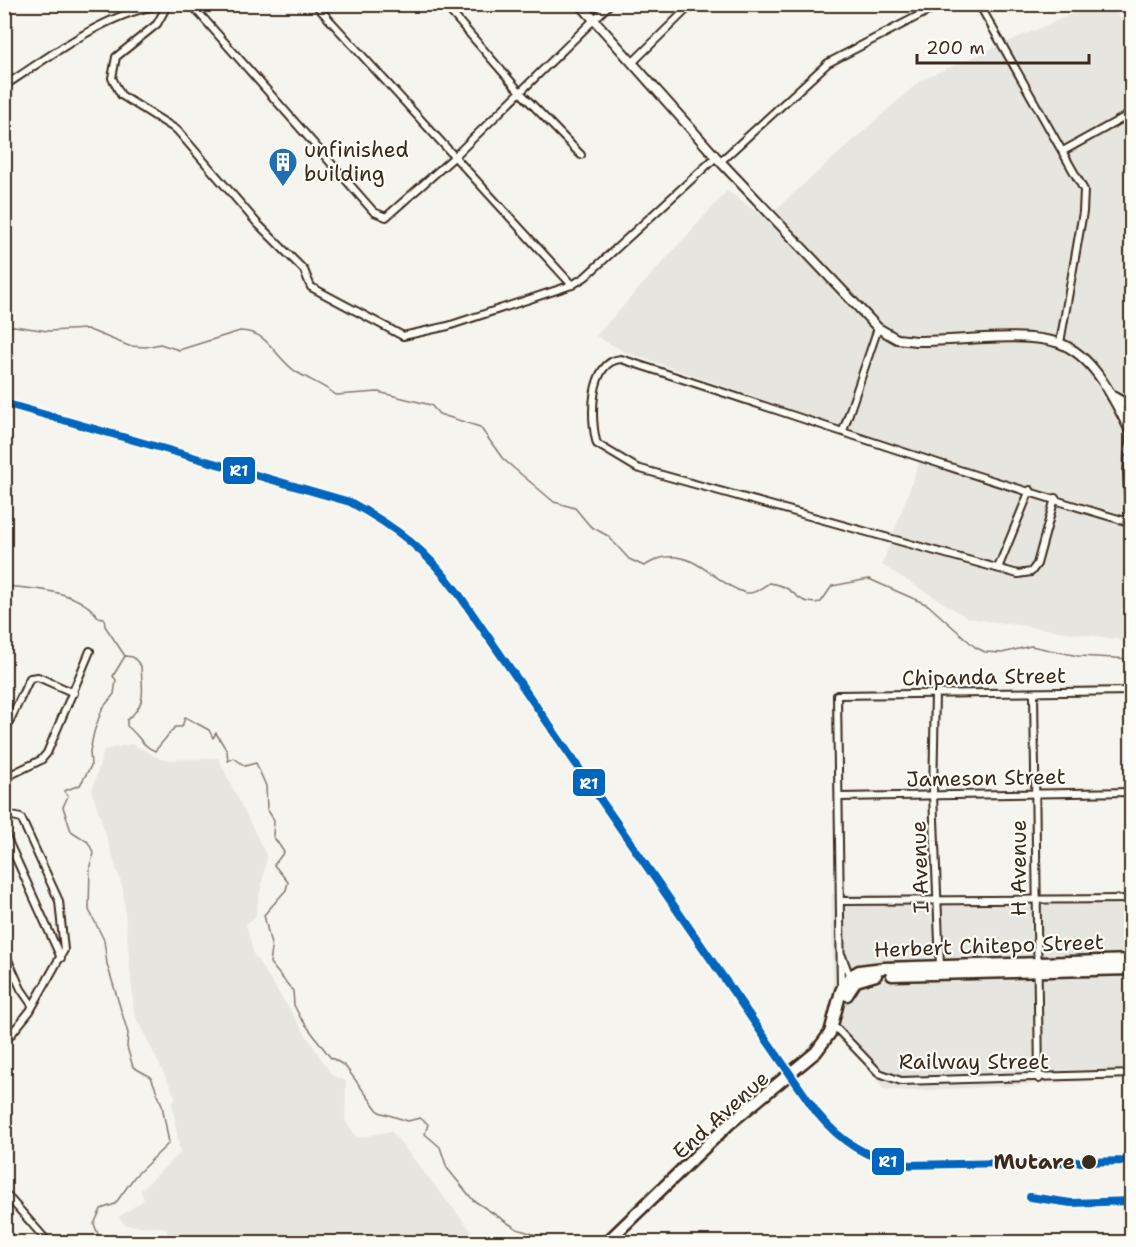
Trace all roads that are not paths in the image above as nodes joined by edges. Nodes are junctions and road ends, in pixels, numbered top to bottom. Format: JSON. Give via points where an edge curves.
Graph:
{"nodes":[{"id":1,"x":167,"y":4,"type":"edge"},
{"id":2,"x":191,"y":4,"type":"edge"},
{"id":3,"x":315,"y":4,"type":"edge"},
{"id":4,"x":444,"y":4,"type":"edge"},
{"id":5,"x":580,"y":4,"type":"edge"},
{"id":6,"x":610,"y":4,"type":"edge"},
{"id":7,"x":692,"y":4,"type":"edge"},
{"id":8,"x":940,"y":4,"type":"edge"},
{"id":9,"x":980,"y":4,"type":"edge"},
{"id":10,"x":594,"y":20,"type":"junction"},
{"id":11,"x":632,"y":63,"type":"junction"},
{"id":12,"x":4,"y":86,"type":"edge"},
{"id":13,"x":520,"y":92,"type":"junction"},
{"id":14,"x":1131,"y":113,"type":"edge"},
{"id":15,"x":1063,"y":151,"type":"junction"},
{"id":16,"x":581,"y":155,"type":"dead end"},
{"id":17,"x":454,"y":157,"type":"junction"},
{"id":18,"x":719,"y":159,"type":"junction"},
{"id":19,"x":572,"y":285,"type":"junction"},
{"id":20,"x":878,"y":328,"type":"junction"},
{"id":21,"x":1060,"y":343,"type":"junction"},
{"id":22,"x":1113,"y":397,"type":"junction"},
{"id":23,"x":1131,"y":408,"type":"edge"},
{"id":24,"x":843,"y":431,"type":"junction"},
{"id":25,"x":1131,"y":431,"type":"edge"},
{"id":26,"x":1030,"y":490,"type":"junction"},
{"id":27,"x":1055,"y":498,"type":"junction"},
{"id":28,"x":1131,"y":523,"type":"edge"},
{"id":29,"x":1131,"y":539,"type":"edge"},
{"id":30,"x":998,"y":568,"type":"junction"},
{"id":31,"x":90,"y":651,"type":"dead end"},
{"id":32,"x":1131,"y":692,"type":"edge"},
{"id":33,"x":74,"y":693,"type":"junction"},
{"id":34,"x":935,"y":693,"type":"junction"},
{"id":35,"x":1034,"y":693,"type":"junction"},
{"id":36,"x":837,"y":695,"type":"joint"},
{"id":37,"x":4,"y":733,"type":"edge"},
{"id":38,"x":4,"y":778,"type":"edge"},
{"id":39,"x":1131,"y":792,"type":"edge"},
{"id":40,"x":1035,"y":794,"type":"junction"},
{"id":41,"x":933,"y":795,"type":"junction"},
{"id":42,"x":840,"y":797,"type":"junction"},
{"id":43,"x":4,"y":814,"type":"edge"},
{"id":44,"x":4,"y":832,"type":"edge"},
{"id":45,"x":1035,"y":899,"type":"junction"},
{"id":46,"x":1131,"y":899,"type":"edge"},
{"id":47,"x":939,"y":900,"type":"junction"},
{"id":48,"x":842,"y":901,"type":"junction"},
{"id":49,"x":4,"y":951,"type":"edge"},
{"id":50,"x":840,"y":951,"type":"junction"},
{"id":51,"x":62,"y":958,"type":"junction"},
{"id":52,"x":1131,"y":960,"type":"edge"},
{"id":53,"x":940,"y":966,"type":"junction"},
{"id":54,"x":1036,"y":967,"type":"junction"},
{"id":55,"x":1131,"y":969,"type":"edge"},
{"id":56,"x":853,"y":979,"type":"junction"},
{"id":57,"x":842,"y":991,"type":"junction"},
{"id":58,"x":32,"y":1005,"type":"junction"},
{"id":59,"x":837,"y":1029,"type":"junction"},
{"id":60,"x":4,"y":1042,"type":"edge"},
{"id":61,"x":1131,"y":1074,"type":"edge"},
{"id":62,"x":1039,"y":1079,"type":"junction"},
{"id":63,"x":4,"y":1192,"type":"edge"},
{"id":64,"x":48,"y":1242,"type":"edge"},
{"id":65,"x":608,"y":1242,"type":"edge"}],
"edges":[{"from":1,"to":12,"type":"street","via":[[126,15],[83,35]]},
{"from":1,"to":19,"type":"street","via":[[157,24],[116,57],[112,71],[115,86],[121,95],[177,130],[257,223],[304,270],[312,287],[403,336],[458,323]]},
{"from":2,"to":17,"type":"street","via":[[380,216],[392,214]]},
{"from":3,"to":17,"type":"street"},
{"from":4,"to":13,"type":"street"},
{"from":5,"to":10,"type":"street"},
{"from":6,"to":10,"type":"street"},
{"from":7,"to":11,"type":"street"},
{"from":8,"to":18,"type":"street","via":[[828,63]]},
{"from":9,"to":15,"type":"street"},
{"from":10,"to":11,"type":"street"},
{"from":10,"to":13,"type":"street"},
{"from":11,"to":18,"type":"street"},
{"from":13,"to":16,"type":"street"},
{"from":13,"to":17,"type":"street"},
{"from":14,"to":15,"type":"street"},
{"from":15,"to":21,"type":"street","via":[[1084,190]]},
{"from":17,"to":19,"type":"street"},
{"from":18,"to":19,"type":"street"},
{"from":18,"to":20,"type":"street"},
{"from":20,"to":21,"type":"street","via":[[897,339],[916,341],[1030,338]]},
{"from":20,"to":24,"type":"street"},
{"from":21,"to":22,"type":"street","via":[[1097,374]]},
{"from":22,"to":23,"type":"main road"},
{"from":22,"to":25,"type":"street"},
{"from":24,"to":26,"type":"street"},
{"from":24,"to":30,"type":"street","via":[[621,359],[607,364],[591,413],[597,444],[637,468]]},
{"from":25,"to":28,"type":"main road"},
{"from":26,"to":27,"type":"street"},
{"from":26,"to":30,"type":"street"},
{"from":27,"to":28,"type":"street"},
{"from":27,"to":30,"type":"street","via":[[1040,556],[1031,572],[1018,574]]},
{"from":28,"to":29,"type":"main road"},
{"from":31,"to":33,"type":"street"},
{"from":32,"to":35,"type":"street","name":"Chipanda Street"},
{"from":33,"to":37,"type":"street","via":[[38,677],[30,678]]},
{"from":33,"to":38,"type":"street","via":[[44,757]]},
{"from":34,"to":35,"type":"street","name":"Chipanda Street"},
{"from":34,"to":36,"type":"street","name":"Chipanda Street"},
{"from":34,"to":41,"type":"street","name":"I Avenue"},
{"from":35,"to":40,"type":"street","name":"H Avenue"},
{"from":36,"to":42,"type":"street","name":"End Avenue"},
{"from":39,"to":40,"type":"street","name":"Jameson Street"},
{"from":40,"to":41,"type":"street","name":"Jameson Street"},
{"from":40,"to":45,"type":"street","name":"H Avenue"},
{"from":41,"to":42,"type":"street","name":"Jameson Street"},
{"from":41,"to":47,"type":"street","name":"I Avenue"},
{"from":42,"to":48,"type":"street","name":"End Avenue"},
{"from":43,"to":51,"type":"street","via":[[21,818],[59,901]]},
{"from":44,"to":51,"type":"street"},
{"from":45,"to":46,"type":"street"},
{"from":45,"to":47,"type":"street"},
{"from":45,"to":54,"type":"street","name":"H Avenue"},
{"from":47,"to":48,"type":"street"},
{"from":47,"to":53,"type":"street","name":"I Avenue"},
{"from":48,"to":50,"type":"street","name":"End Avenue"},
{"from":49,"to":58,"type":"street"},
{"from":50,"to":56,"type":"street","name":"End Avenue"},
{"from":50,"to":57,"type":"street","name":"End Avenue"},
{"from":51,"to":58,"type":"street"},
{"from":52,"to":54,"type":"highway","name":"Herbert Chitepo Street"},
{"from":53,"to":54,"type":"highway","name":"Herbert Chitepo Street"},
{"from":53,"to":56,"type":"highway","name":"Herbert Chitepo Street","via":[[870,969]]},
{"from":54,"to":55,"type":"highway","name":"Herbert Chitepo Street"},
{"from":54,"to":56,"type":"highway","name":"Herbert Chitepo Street"},
{"from":54,"to":62,"type":"street","name":"H Avenue"},
{"from":56,"to":57,"type":"highway","name":"End Avenue"},
{"from":56,"to":59,"type":"highway","name":"End Avenue"},
{"from":57,"to":65,"type":"highway","name":"End Avenue","via":[[830,1033],[816,1052],[729,1124]]},
{"from":58,"to":60,"type":"street"},
{"from":59,"to":62,"type":"street","name":"Railway Street","via":[[889,1079]]},
{"from":59,"to":65,"type":"highway","name":"End Avenue","via":[[818,1057]]},
{"from":61,"to":62,"type":"street","name":"Railway Street"},
{"from":63,"to":64,"type":"street"}]}
